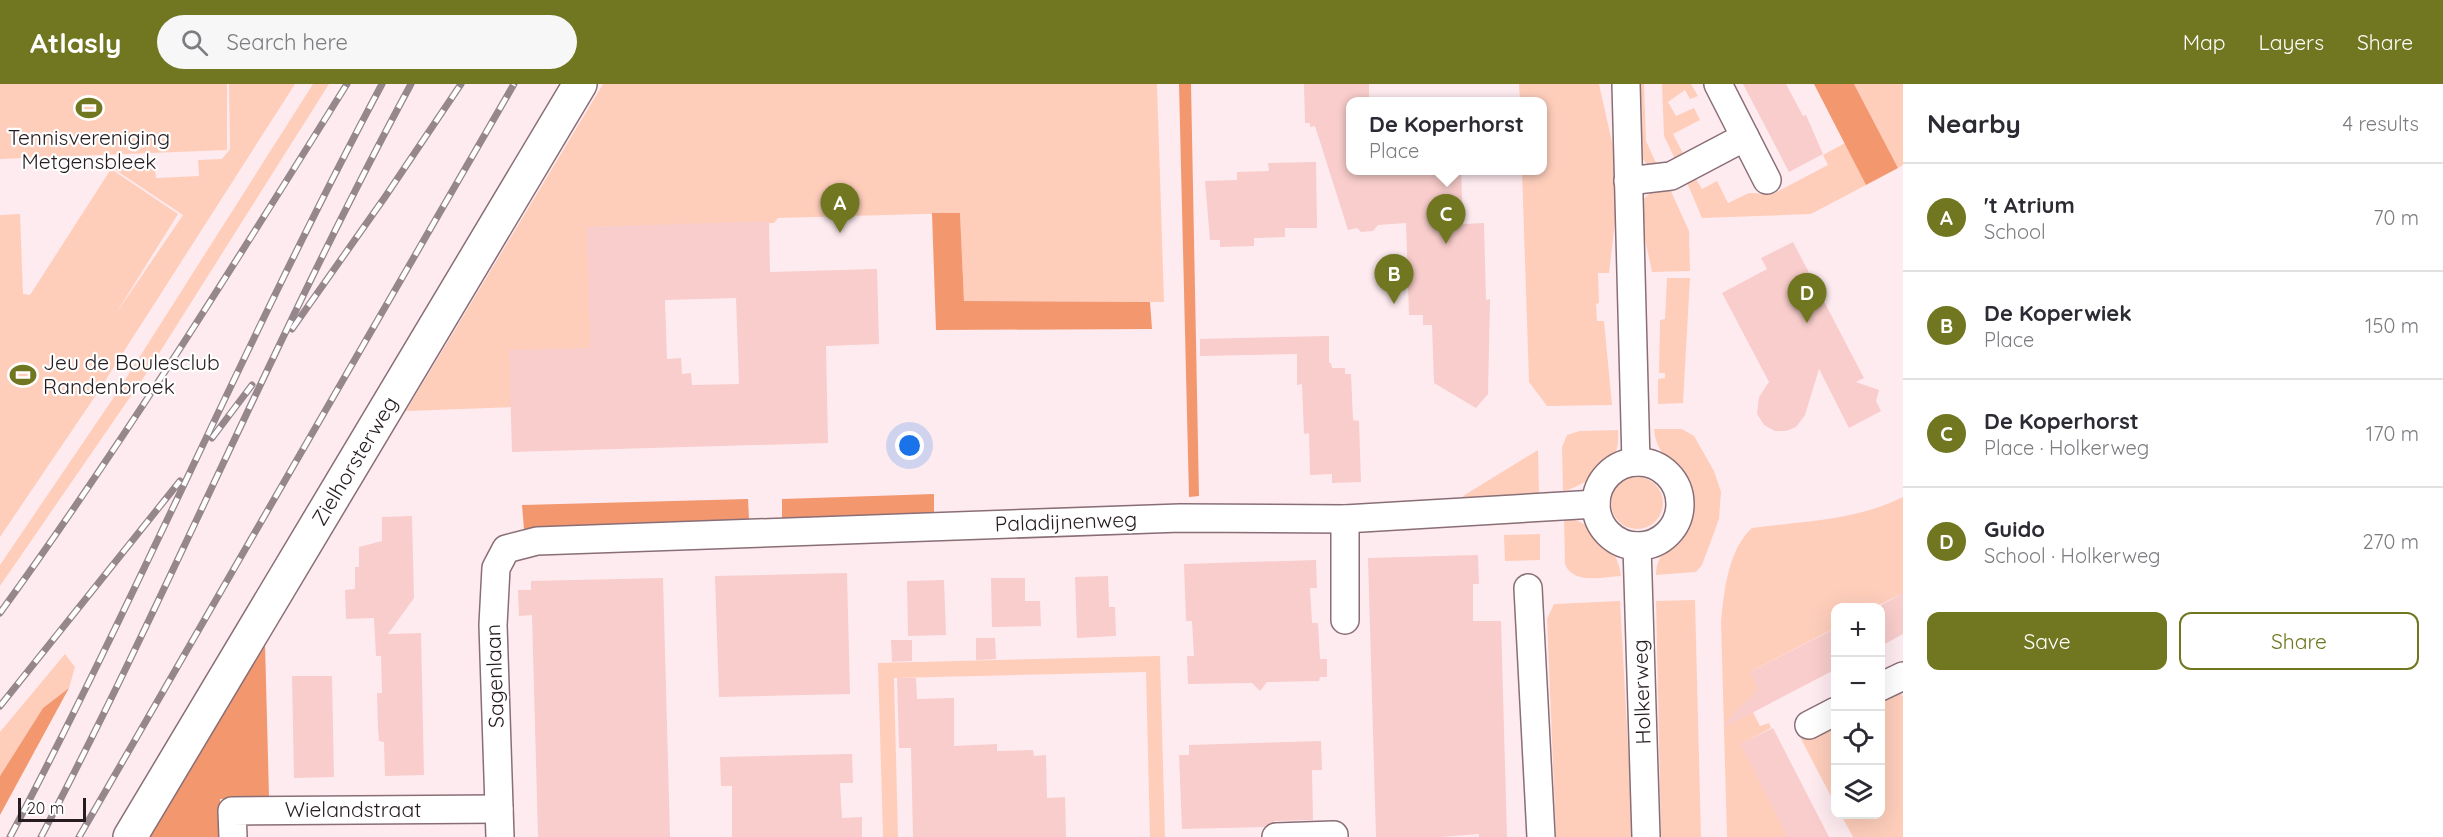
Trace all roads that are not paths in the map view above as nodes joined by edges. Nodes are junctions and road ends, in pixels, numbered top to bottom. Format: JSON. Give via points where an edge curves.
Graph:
{"nodes":[{"id":1,"x":580,"y":84,"type":"edge"},
{"id":2,"x":1608,"y":84,"type":"edge"},
{"id":3,"x":1626,"y":84,"type":"edge"},
{"id":4,"x":1718,"y":84,"type":"edge"},
{"id":5,"x":1745,"y":137,"type":"junction"},
{"id":6,"x":1626,"y":143,"type":"junction"},
{"id":7,"x":1767,"y":180,"type":"dead end"},
{"id":8,"x":1628,"y":181,"type":"junction"},
{"id":9,"x":1636,"y":462,"type":"junction"},
{"id":10,"x":1596,"y":504,"type":"junction"},
{"id":11,"x":1344,"y":519,"type":"junction"},
{"id":12,"x":537,"y":541,"type":"joint"},
{"id":13,"x":1637,"y":546,"type":"junction"},
{"id":14,"x":1528,"y":588,"type":"dead end"},
{"id":15,"x":1345,"y":620,"type":"dead end"},
{"id":16,"x":1903,"y":676,"type":"edge"},
{"id":17,"x":1885,"y":685,"type":"edge"},
{"id":18,"x":1831,"y":714,"type":"edge"},
{"id":19,"x":1809,"y":725,"type":"dead end"},
{"id":20,"x":499,"y":809,"type":"junction"},
{"id":21,"x":130,"y":837,"type":"edge"},
{"id":22,"x":233,"y":837,"type":"edge"},
{"id":23,"x":500,"y":837,"type":"edge"},
{"id":24,"x":1276,"y":837,"type":"edge"},
{"id":25,"x":1334,"y":837,"type":"edge"},
{"id":26,"x":1540,"y":837,"type":"edge"},
{"id":27,"x":1646,"y":837,"type":"edge"}],
"edges":[{"from":1,"to":21,"type":"main road","name":"Zielhorsterweg"},
{"from":2,"to":6,"type":"street"},
{"from":3,"to":6,"type":"street"},
{"from":4,"to":5,"type":"street"},
{"from":5,"to":7,"type":"street"},
{"from":5,"to":8,"type":"street","via":[[1671,176]]},
{"from":6,"to":8,"type":"street"},
{"from":8,"to":9,"type":"street"},
{"from":9,"to":10,"type":"street","via":[[1620,466],[1608,475],[1599,488]]},
{"from":9,"to":13,"type":"street","via":[[1664,471],[1674,482],[1680,511],[1665,536],[1652,544]]},
{"from":10,"to":11,"type":"street","name":"Paladijnenweg"},
{"from":10,"to":13,"type":"street","via":[[1603,528],[1612,538]]},
{"from":11,"to":12,"type":"street","name":"Paladijnenweg","via":[[1180,518]]},
{"from":11,"to":15,"type":"street"},
{"from":12,"to":20,"type":"street","name":"Sagenlaan","via":[[506,549],[496,568],[493,626]]},
{"from":13,"to":27,"type":"street","name":"Holkerweg"},
{"from":14,"to":26,"type":"street"},
{"from":16,"to":17,"type":"street"},
{"from":18,"to":19,"type":"street"},
{"from":20,"to":22,"type":"street","name":"Wielandstraat","via":[[232,811]]},
{"from":20,"to":23,"type":"street","name":"Sagenlaan"},
{"from":24,"to":25,"type":"street"}]}
